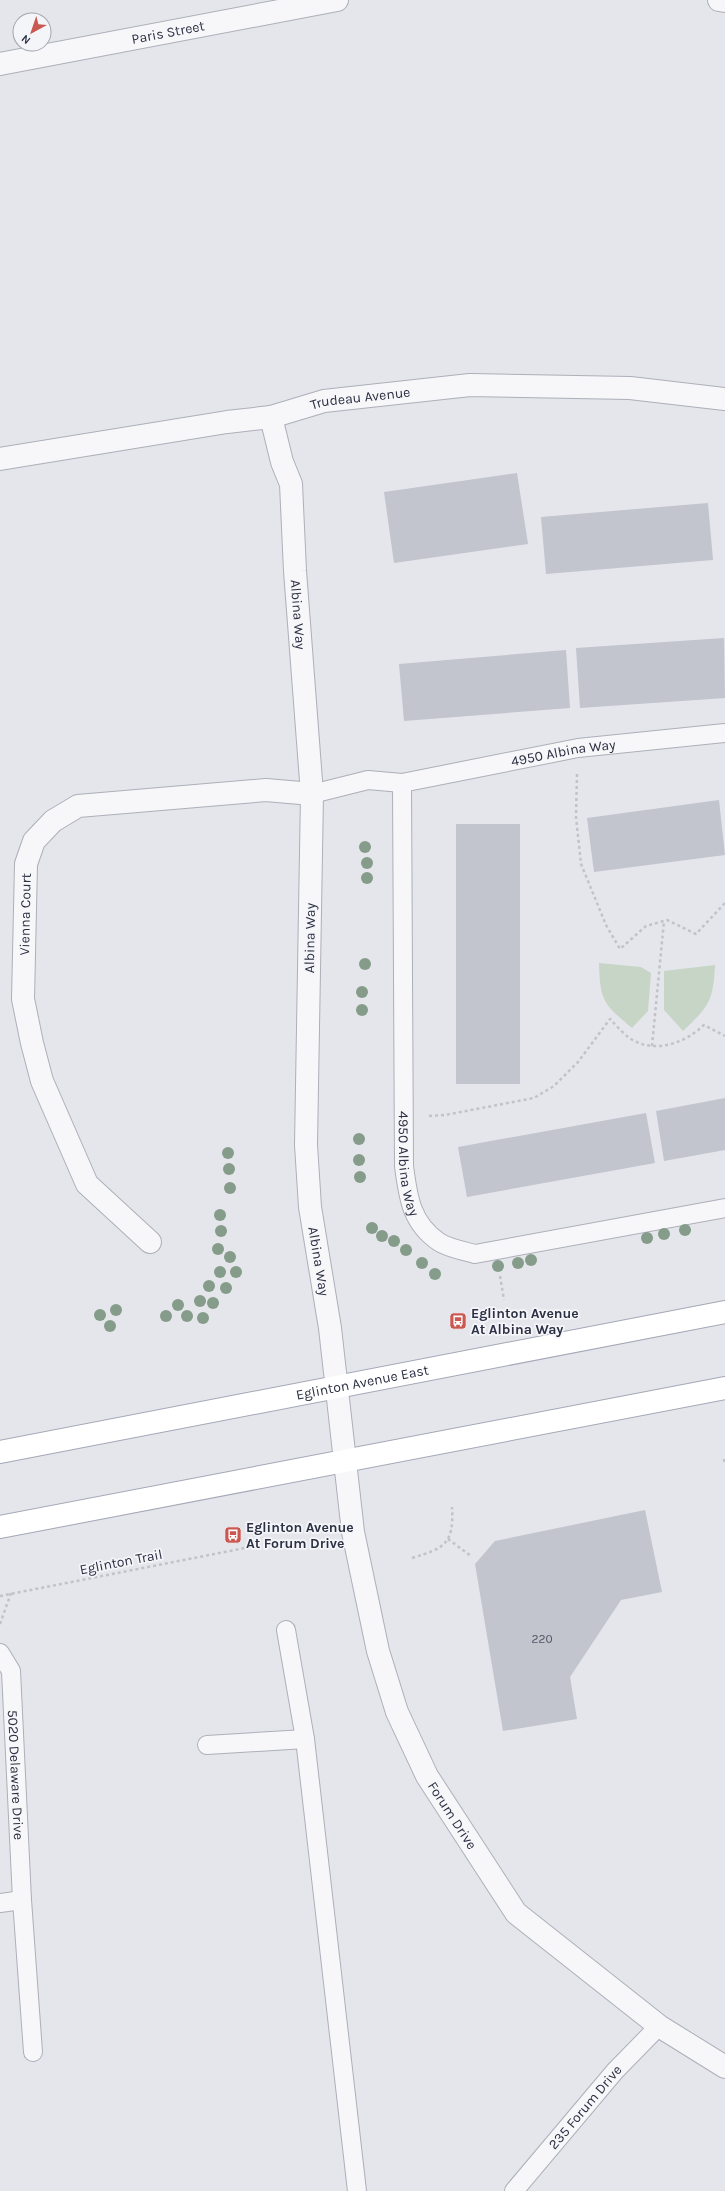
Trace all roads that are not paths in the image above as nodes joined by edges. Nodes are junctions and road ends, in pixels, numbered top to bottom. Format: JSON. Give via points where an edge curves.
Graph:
{"nodes":[{"id":1,"x":336,"y":0,"type":"edge"},
{"id":2,"x":719,"y":0,"type":"edge"},
{"id":3,"x":725,"y":1,"type":"edge"},
{"id":4,"x":0,"y":64,"type":"edge"},
{"id":5,"x":725,"y":399,"type":"edge"},
{"id":6,"x":271,"y":417,"type":"junction"},
{"id":7,"x":0,"y":459,"type":"edge"},
{"id":8,"x":725,"y":733,"type":"edge"},
{"id":9,"x":402,"y":783,"type":"junction"},
{"id":10,"x":312,"y":794,"type":"junction"},
{"id":11,"x":725,"y":1208,"type":"edge"},
{"id":12,"x":150,"y":1242,"type":"dead end"},
{"id":13,"x":725,"y":1312,"type":"edge"},
{"id":14,"x":337,"y":1387,"type":"junction"},
{"id":15,"x":725,"y":1388,"type":"edge"},
{"id":16,"x":0,"y":1452,"type":"edge"},
{"id":17,"x":345,"y":1460,"type":"junction"},
{"id":18,"x":0,"y":1526,"type":"edge"},
{"id":19,"x":286,"y":1630,"type":"dead end"},
{"id":20,"x":0,"y":1653,"type":"edge"},
{"id":21,"x":305,"y":1739,"type":"junction"},
{"id":22,"x":207,"y":1745,"type":"dead end"},
{"id":23,"x":22,"y":1900,"type":"junction"},
{"id":24,"x":0,"y":1903,"type":"edge"},
{"id":25,"x":659,"y":2026,"type":"junction"},
{"id":26,"x":33,"y":2052,"type":"dead end"},
{"id":27,"x":725,"y":2067,"type":"edge"},
{"id":28,"x":357,"y":2191,"type":"edge"},
{"id":29,"x":514,"y":2191,"type":"edge"}],
"edges":[{"from":1,"to":4,"type":"street","name":"Paris Street"},
{"from":2,"to":3,"type":"street"},
{"from":5,"to":6,"type":"street","name":"Trudeau Avenue","via":[[630,388],[470,385],[324,401]]},
{"from":6,"to":7,"type":"street","name":"Trudeau Avenue"},
{"from":6,"to":10,"type":"street","name":"Albina Way","via":[[282,462],[291,484]]},
{"from":8,"to":9,"type":"lane","name":"4950 Albina Way","via":[[578,748]]},
{"from":9,"to":10,"type":"lane","name":"4950 Albina Way","via":[[368,780]]},
{"from":9,"to":11,"type":"lane","name":"4950 Albina Way","via":[[404,1166],[408,1201],[421,1225],[440,1243],[475,1254]]},
{"from":10,"to":12,"type":"street","name":"Vienna Court","via":[[266,790],[78,806],[53,821],[34,841],[26,864],[23,999],[42,1081],[87,1184]]},
{"from":10,"to":14,"type":"street","name":"Albina Way","via":[[306,1145],[310,1207],[321,1262]]},
{"from":13,"to":14,"type":"main road","name":"Eglinton Avenue East"},
{"from":14,"to":16,"type":"main road","name":"Eglinton Avenue East"},
{"from":14,"to":17,"type":"street","name":"Albina Way"},
{"from":15,"to":17,"type":"main road"},
{"from":17,"to":18,"type":"main road"},
{"from":17,"to":25,"type":"street","name":"Forum Drive","via":[[358,1562],[378,1651],[397,1712],[427,1776],[516,1913]]},
{"from":19,"to":21,"type":"lane"},
{"from":20,"to":23,"type":"lane","name":"5020 Delaware Drive","via":[[12,1671]]},
{"from":21,"to":22,"type":"lane"},
{"from":21,"to":28,"type":"lane"},
{"from":23,"to":24,"type":"lane"},
{"from":23,"to":26,"type":"lane","name":"5020 Delaware Drive"},
{"from":25,"to":27,"type":"street","name":"Forum Drive"},
{"from":25,"to":29,"type":"lane","name":"235 Forum Drive","via":[[615,2071]]}]}
